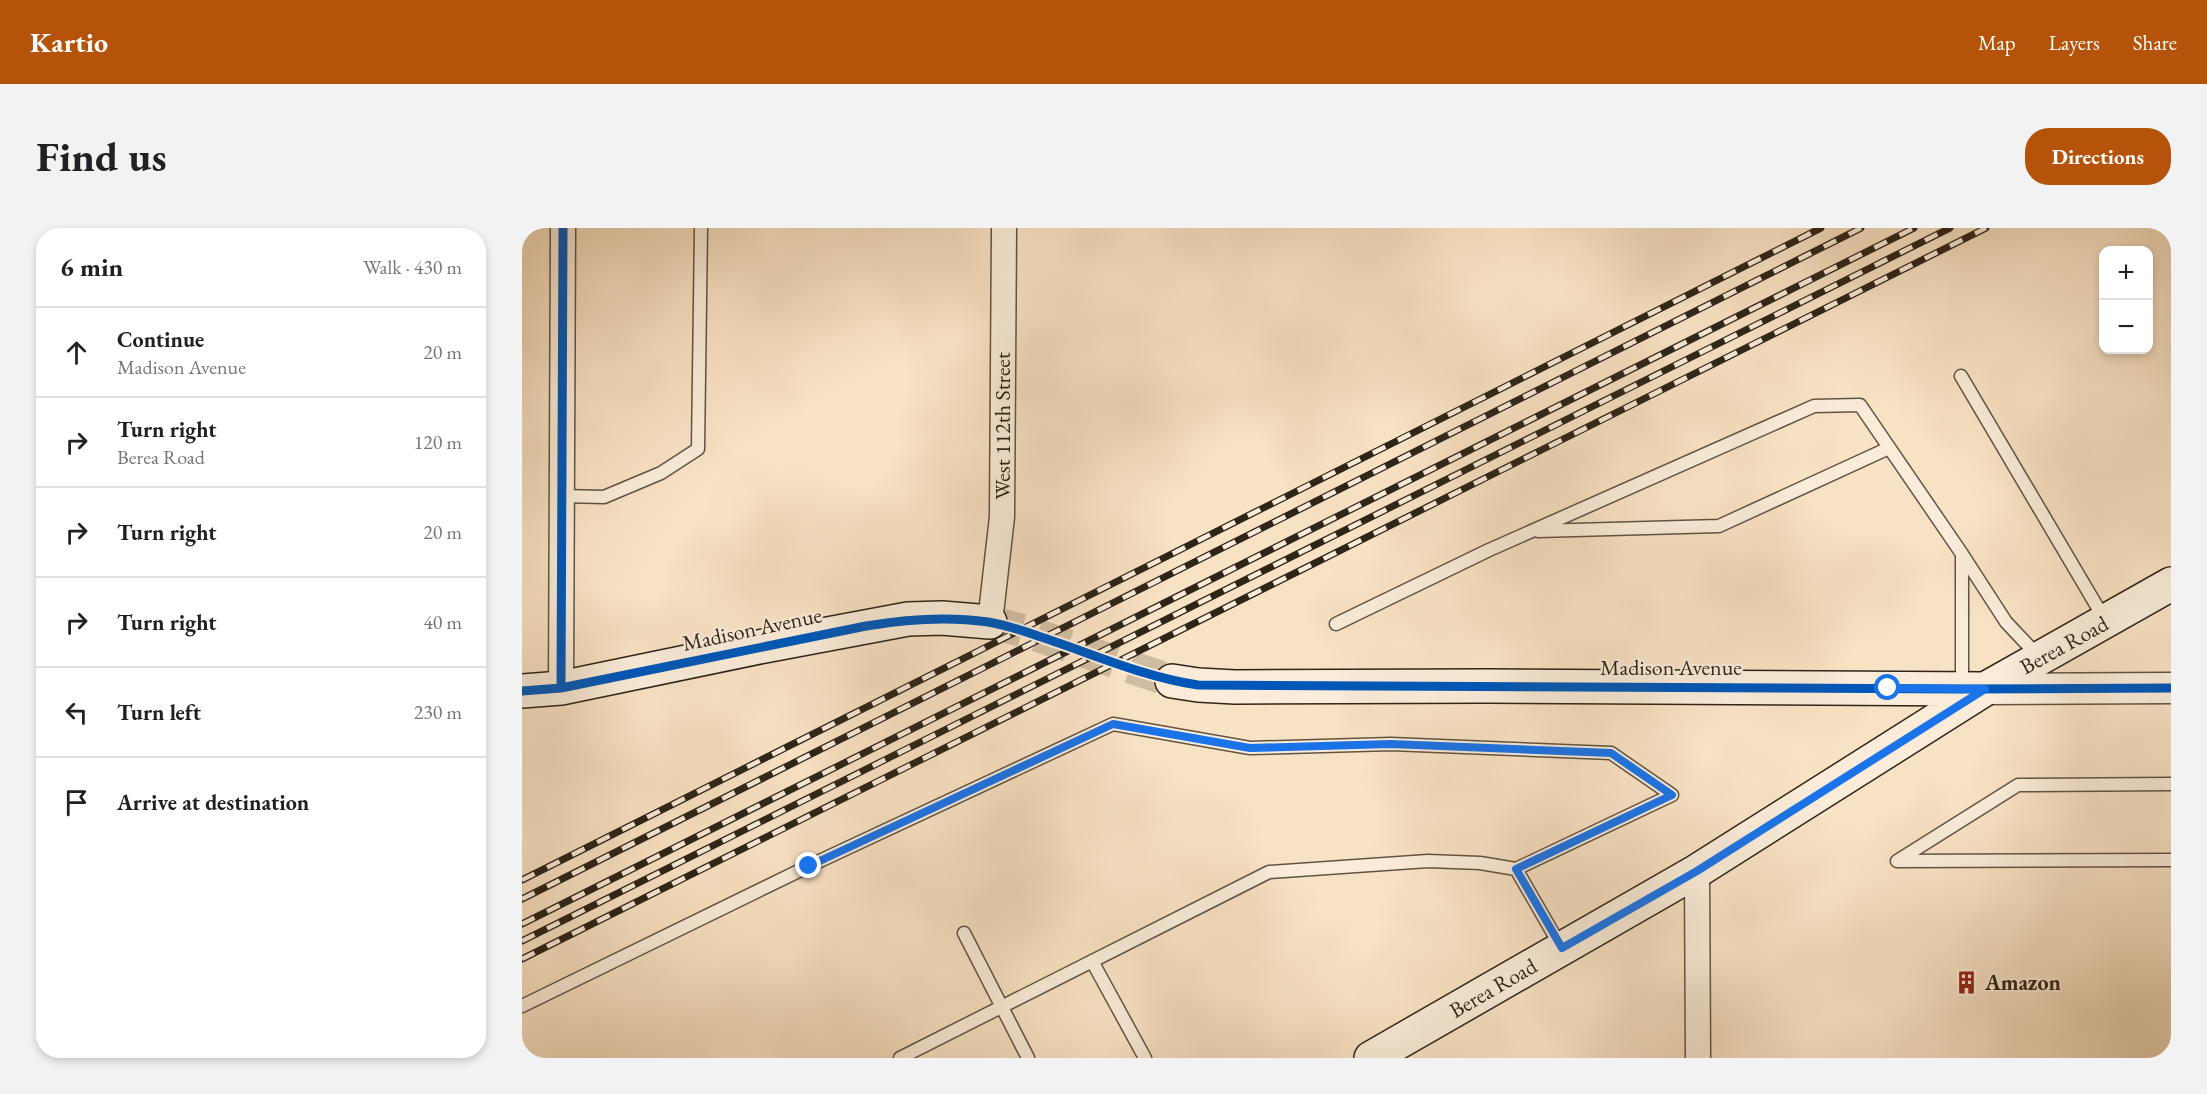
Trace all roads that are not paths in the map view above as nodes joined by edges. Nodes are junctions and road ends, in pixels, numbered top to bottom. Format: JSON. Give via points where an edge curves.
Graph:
{"nodes":[{"id":1,"x":563,"y":228,"type":"edge"},
{"id":2,"x":701,"y":228,"type":"edge"},
{"id":3,"x":1004,"y":228,"type":"edge"},
{"id":4,"x":1961,"y":376,"type":"dead end"},
{"id":5,"x":1889,"y":448,"type":"junction"},
{"id":6,"x":562,"y":496,"type":"junction"},
{"id":7,"x":1531,"y":531,"type":"junction"},
{"id":8,"x":1962,"y":554,"type":"junction"},
{"id":9,"x":2171,"y":584,"type":"edge"},
{"id":10,"x":2105,"y":621,"type":"junction"},
{"id":11,"x":990,"y":622,"type":"joint"},
{"id":12,"x":1336,"y":624,"type":"dead end"},
{"id":13,"x":2040,"y":658,"type":"junction"},
{"id":14,"x":1172,"y":681,"type":"tunnel mouth"},
{"id":15,"x":561,"y":688,"type":"junction"},
{"id":16,"x":2171,"y":688,"type":"edge"},
{"id":17,"x":1973,"y":689,"type":"junction"},
{"id":18,"x":522,"y":691,"type":"edge"},
{"id":19,"x":2171,"y":784,"type":"edge"},
{"id":20,"x":2171,"y":860,"type":"edge"},
{"id":21,"x":1516,"y":869,"type":"junction"},
{"id":22,"x":1697,"y":871,"type":"junction"},
{"id":23,"x":964,"y":933,"type":"dead end"},
{"id":24,"x":1562,"y":948,"type":"junction"},
{"id":25,"x":1092,"y":961,"type":"junction"},
{"id":26,"x":522,"y":1006,"type":"edge"},
{"id":27,"x":1001,"y":1007,"type":"junction"},
{"id":28,"x":900,"y":1058,"type":"edge"},
{"id":29,"x":1028,"y":1058,"type":"edge"},
{"id":30,"x":1145,"y":1058,"type":"edge"},
{"id":31,"x":1371,"y":1058,"type":"edge"},
{"id":32,"x":1698,"y":1058,"type":"edge"}],
"edges":[{"from":1,"to":6,"type":"street"},
{"from":2,"to":6,"type":"lane","via":[[698,448],[660,473],[604,497]]},
{"from":3,"to":11,"type":"street","name":"West 112th Street","via":[[1002,517]]},
{"from":4,"to":10,"type":"lane"},
{"from":5,"to":7,"type":"lane","via":[[1719,526]]},
{"from":5,"to":7,"type":"lane","via":[[1860,405],[1814,406]]},
{"from":5,"to":8,"type":"lane"},
{"from":6,"to":15,"type":"street"},
{"from":7,"to":12,"type":"lane"},
{"from":8,"to":13,"type":"lane","via":[[2006,622]]},
{"from":8,"to":17,"type":"lane"},
{"from":9,"to":10,"type":"main road","name":"Berea Road"},
{"from":10,"to":13,"type":"main road","name":"Berea Road"},
{"from":11,"to":15,"type":"main road","name":"Madison Avenue","via":[[908,619]]},
{"from":13,"to":17,"type":"main road","name":"Berea Road"},
{"from":14,"to":17,"type":"main road","name":"Madison Avenue","via":[[1235,687]]},
{"from":15,"to":18,"type":"main road","name":"Madison Avenue"},
{"from":16,"to":17,"type":"street","name":"Madison Avenue"},
{"from":17,"to":22,"type":"main road","name":"Berea Road"},
{"from":19,"to":20,"type":"lane","via":[[2018,785],[1897,861]]},
{"from":21,"to":24,"type":"lane"},
{"from":21,"to":25,"type":"lane","via":[[1428,861],[1269,872]]},
{"from":21,"to":26,"type":"lane","via":[[1672,795],[1611,753],[1391,744],[1250,748],[1113,724]]},
{"from":22,"to":24,"type":"main road","name":"Berea Road"},
{"from":22,"to":32,"type":"street"},
{"from":23,"to":27,"type":"lane"},
{"from":24,"to":31,"type":"main road","name":"Berea Road"},
{"from":25,"to":27,"type":"lane"},
{"from":25,"to":30,"type":"lane"},
{"from":27,"to":28,"type":"lane"},
{"from":27,"to":29,"type":"lane"}]}
